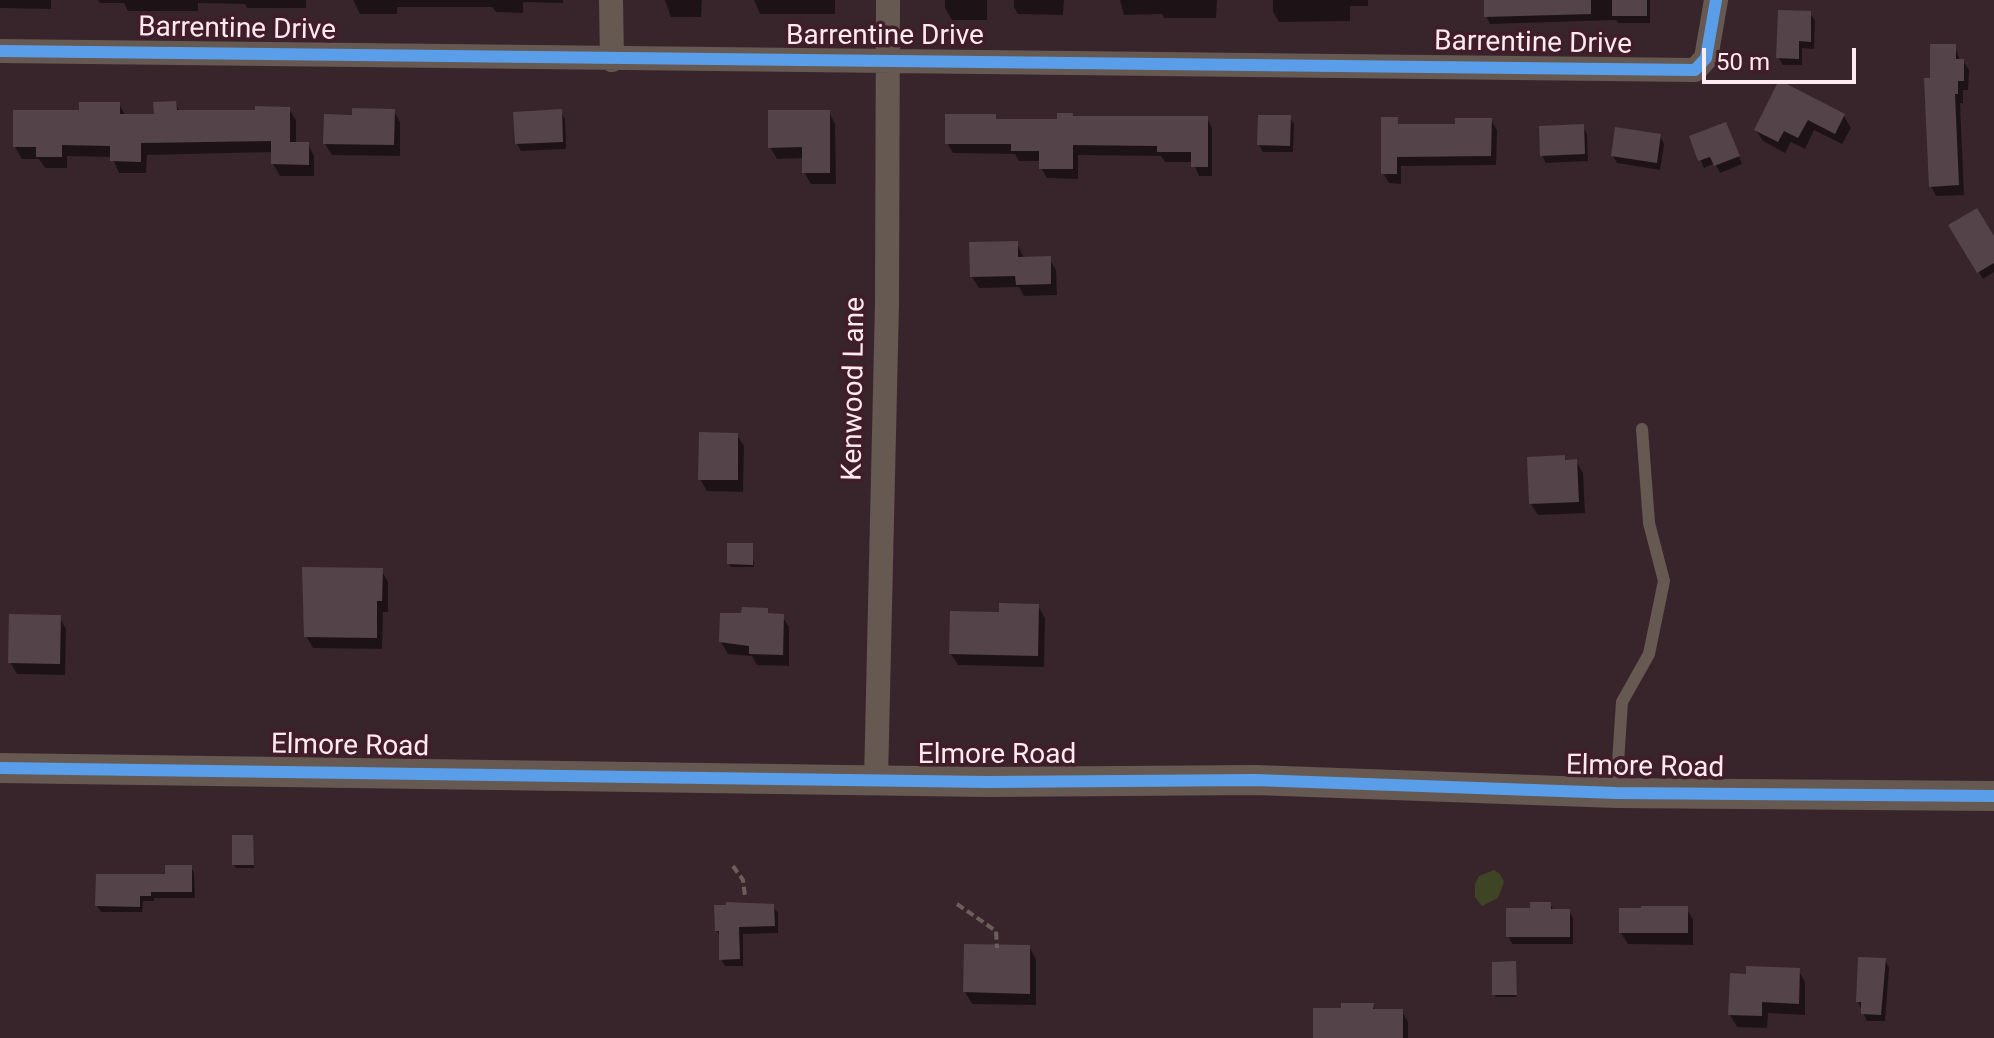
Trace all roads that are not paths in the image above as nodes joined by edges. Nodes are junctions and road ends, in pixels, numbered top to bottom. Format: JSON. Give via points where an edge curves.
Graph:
{"nodes":[{"id":1,"x":611,"y":0,"type":"edge"},
{"id":2,"x":888,"y":0,"type":"edge"},
{"id":3,"x":1716,"y":0,"type":"edge"},
{"id":4,"x":0,"y":51,"type":"edge"},
{"id":5,"x":612,"y":60,"type":"junction"},
{"id":6,"x":887,"y":61,"type":"junction"},
{"id":7,"x":1642,"y":429,"type":"dead end"},
{"id":8,"x":0,"y":768,"type":"edge"},
{"id":9,"x":876,"y":780,"type":"junction"},
{"id":10,"x":1616,"y":793,"type":"junction"},
{"id":11,"x":1994,"y":796,"type":"edge"}],
"edges":[{"from":1,"to":5,"type":"street"},
{"from":2,"to":6,"type":"street","name":"Kenwood Lane"},
{"from":3,"to":6,"type":"street","name":"Barrentine Drive","via":[[1706,58],[1695,70]]},
{"from":4,"to":5,"type":"street","name":"Barrentine Drive"},
{"from":5,"to":6,"type":"street","name":"Barrentine Drive"},
{"from":6,"to":9,"type":"street","name":"Kenwood Lane"},
{"from":7,"to":10,"type":"lane","via":[[1649,523],[1664,581],[1649,654],[1622,702]]},
{"from":8,"to":9,"type":"street","name":"Elmore Road"},
{"from":9,"to":10,"type":"street","name":"Elmore Road","via":[[1255,780]]},
{"from":10,"to":11,"type":"street","name":"Elmore Road"}]}
